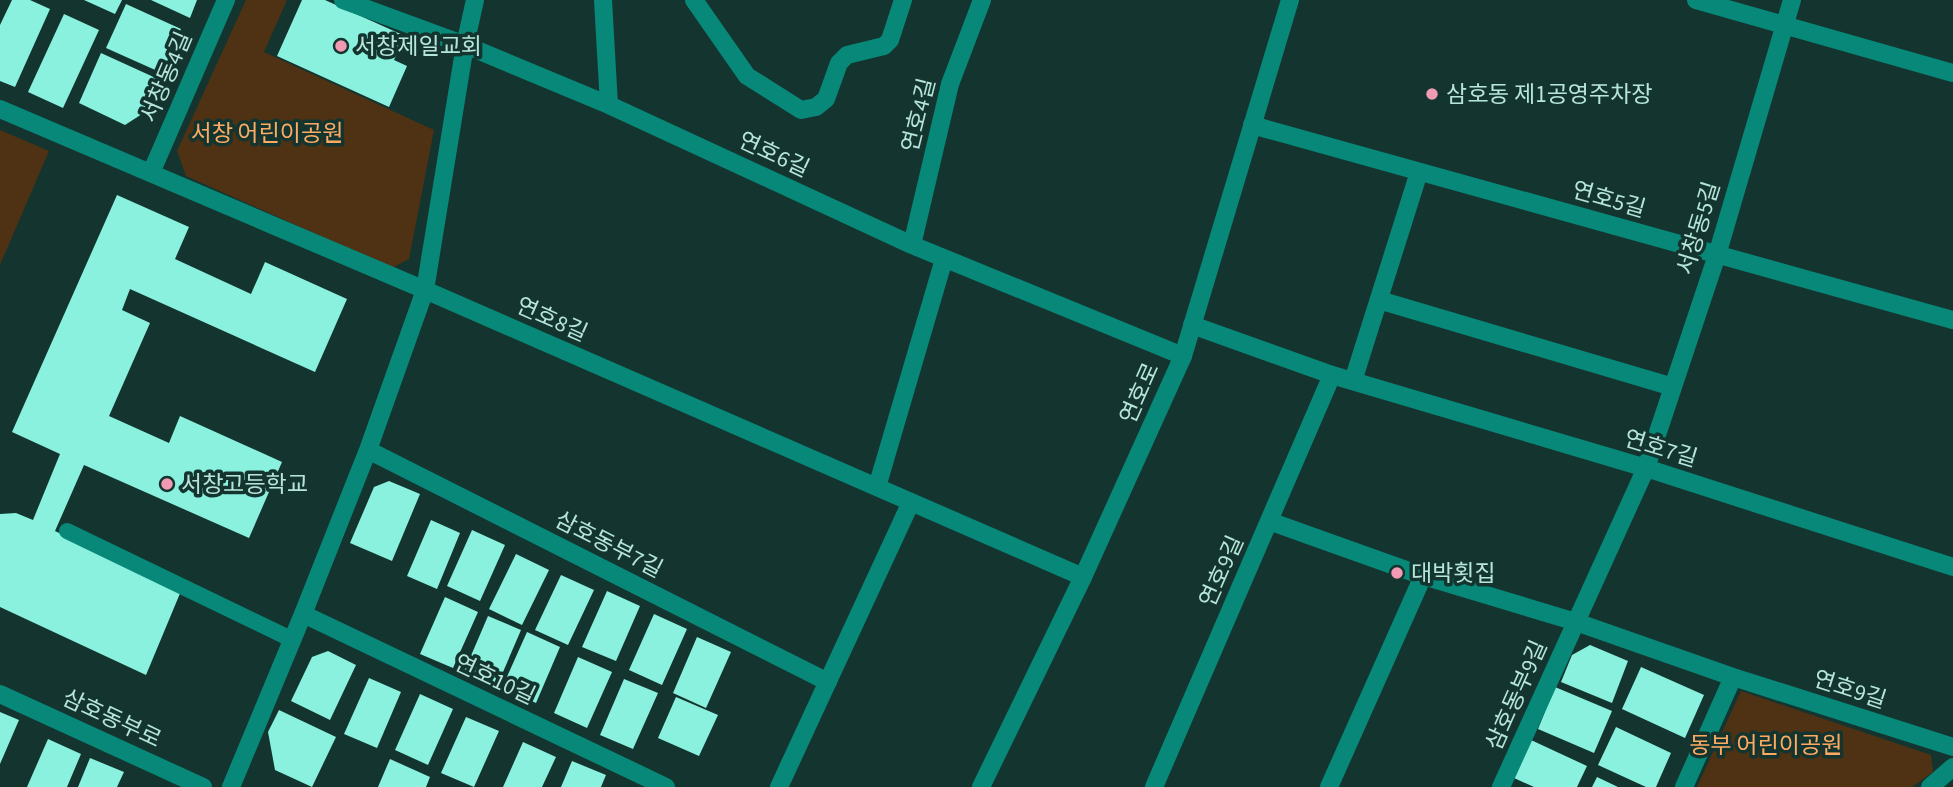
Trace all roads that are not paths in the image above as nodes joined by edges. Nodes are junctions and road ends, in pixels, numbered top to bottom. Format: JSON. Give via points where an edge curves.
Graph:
{"nodes":[{"id":1,"x":226,"y":0,"type":"edge"},
{"id":2,"x":343,"y":0,"type":"edge"},
{"id":3,"x":474,"y":0,"type":"edge"},
{"id":4,"x":603,"y":0,"type":"edge"},
{"id":5,"x":694,"y":0,"type":"edge"},
{"id":6,"x":902,"y":0,"type":"edge"},
{"id":7,"x":982,"y":0,"type":"edge"},
{"id":8,"x":1290,"y":0,"type":"edge"},
{"id":9,"x":1696,"y":0,"type":"edge"},
{"id":10,"x":1792,"y":0,"type":"edge"},
{"id":11,"x":1784,"y":24,"type":"junction"},
{"id":12,"x":465,"y":45,"type":"junction"},
{"id":13,"x":1953,"y":73,"type":"edge"},
{"id":14,"x":609,"y":105,"type":"junction"},
{"id":15,"x":0,"y":109,"type":"edge"},
{"id":16,"x":1252,"y":125,"type":"junction"},
{"id":17,"x":1419,"y":172,"type":"junction"},
{"id":18,"x":151,"y":173,"type":"junction"},
{"id":19,"x":912,"y":245,"type":"junction"},
{"id":20,"x":1717,"y":255,"type":"junction"},
{"id":21,"x":944,"y":259,"type":"junction"},
{"id":22,"x":425,"y":290,"type":"junction"},
{"id":23,"x":1379,"y":300,"type":"junction"},
{"id":24,"x":1953,"y":320,"type":"edge"},
{"id":25,"x":1192,"y":325,"type":"junction"},
{"id":26,"x":1183,"y":356,"type":"junction"},
{"id":27,"x":1332,"y":375,"type":"junction"},
{"id":28,"x":1353,"y":381,"type":"junction"},
{"id":29,"x":1673,"y":387,"type":"junction"},
{"id":30,"x":368,"y":450,"type":"junction"},
{"id":31,"x":1646,"y":468,"type":"junction"},
{"id":32,"x":877,"y":487,"type":"junction"},
{"id":33,"x":911,"y":502,"type":"junction"},
{"id":34,"x":1269,"y":521,"type":"junction"},
{"id":35,"x":67,"y":531,"type":"dead end"},
{"id":36,"x":1953,"y":567,"type":"edge"},
{"id":37,"x":1423,"y":576,"type":"junction"},
{"id":38,"x":1083,"y":577,"type":"junction"},
{"id":39,"x":303,"y":614,"type":"junction"},
{"id":40,"x":1576,"y":622,"type":"junction"},
{"id":41,"x":291,"y":639,"type":"junction"},
{"id":42,"x":1733,"y":677,"type":"junction"},
{"id":43,"x":828,"y":682,"type":"junction"},
{"id":44,"x":0,"y":694,"type":"edge"},
{"id":45,"x":1953,"y":747,"type":"edge"},
{"id":46,"x":1953,"y":768,"type":"edge"},
{"id":47,"x":203,"y":787,"type":"edge"},
{"id":48,"x":231,"y":787,"type":"edge"},
{"id":49,"x":666,"y":787,"type":"edge"},
{"id":50,"x":779,"y":787,"type":"edge"},
{"id":51,"x":981,"y":787,"type":"edge"},
{"id":52,"x":1154,"y":787,"type":"edge"},
{"id":53,"x":1329,"y":787,"type":"edge"},
{"id":54,"x":1502,"y":787,"type":"edge"},
{"id":55,"x":1684,"y":787,"type":"edge"},
{"id":56,"x":1930,"y":787,"type":"edge"}],
"edges":[{"from":1,"to":18,"type":"street","name":"서창동4길"},
{"from":2,"to":12,"type":"street","name":"연호6길"},
{"from":3,"to":12,"type":"street"},
{"from":4,"to":14,"type":"street"},
{"from":5,"to":6,"type":"street","via":[[747,76],[801,110],[826,99],[839,63],[847,55],[884,46],[890,40]]},
{"from":7,"to":19,"type":"street","name":"연호4길","via":[[950,84]]},
{"from":8,"to":16,"type":"street","name":"연호로"},
{"from":9,"to":11,"type":"street"},
{"from":10,"to":11,"type":"street","name":"서창동5길"},
{"from":11,"to":13,"type":"street"},
{"from":11,"to":20,"type":"street","name":"서창동5길"},
{"from":12,"to":14,"type":"street","name":"연호6길"},
{"from":12,"to":22,"type":"street"},
{"from":14,"to":19,"type":"street","name":"연호6길"},
{"from":15,"to":18,"type":"street","name":"연호8길"},
{"from":16,"to":17,"type":"street","name":"연호5길"},
{"from":16,"to":25,"type":"street","name":"연호로"},
{"from":17,"to":20,"type":"street","name":"연호5길"},
{"from":17,"to":23,"type":"street"},
{"from":18,"to":22,"type":"street","name":"연호8길"},
{"from":19,"to":21,"type":"street","name":"연호6길"},
{"from":20,"to":24,"type":"street","name":"연호5길"},
{"from":20,"to":29,"type":"street","name":"서창동5길"},
{"from":21,"to":26,"type":"street","name":"연호6길"},
{"from":21,"to":32,"type":"street"},
{"from":22,"to":30,"type":"street"},
{"from":22,"to":32,"type":"street","name":"연호8길"},
{"from":23,"to":28,"type":"street"},
{"from":23,"to":29,"type":"street"},
{"from":25,"to":26,"type":"street","name":"연호로"},
{"from":25,"to":27,"type":"street","name":"연호7길"},
{"from":26,"to":38,"type":"street","name":"연호로"},
{"from":27,"to":28,"type":"street","name":"연호7길"},
{"from":27,"to":34,"type":"street","name":"연호9길"},
{"from":28,"to":31,"type":"street","name":"연호7길"},
{"from":29,"to":31,"type":"street","name":"서창동5길"},
{"from":30,"to":39,"type":"street"},
{"from":30,"to":43,"type":"street","name":"삼호동부7길"},
{"from":31,"to":36,"type":"street","name":"연호7길"},
{"from":31,"to":40,"type":"street","name":"삼호동부9길"},
{"from":32,"to":33,"type":"street","name":"연호8길"},
{"from":33,"to":38,"type":"street","name":"연호8길"},
{"from":33,"to":43,"type":"street"},
{"from":34,"to":37,"type":"street","name":"삼호동부9길"},
{"from":34,"to":52,"type":"street","name":"연호9길"},
{"from":35,"to":41,"type":"lane"},
{"from":37,"to":40,"type":"street","name":"삼호동부9길"},
{"from":37,"to":53,"type":"street"},
{"from":38,"to":51,"type":"street","name":"연호로"},
{"from":39,"to":41,"type":"street"},
{"from":39,"to":49,"type":"street","name":"연호10길"},
{"from":40,"to":42,"type":"street","name":"연호9길"},
{"from":40,"to":54,"type":"street","name":"삼호동부9길"},
{"from":41,"to":48,"type":"street"},
{"from":42,"to":45,"type":"street","name":"연호9길"},
{"from":42,"to":55,"type":"street"},
{"from":43,"to":50,"type":"street"},
{"from":44,"to":47,"type":"street","name":"삼호동부로"},
{"from":46,"to":56,"type":"street"}]}
